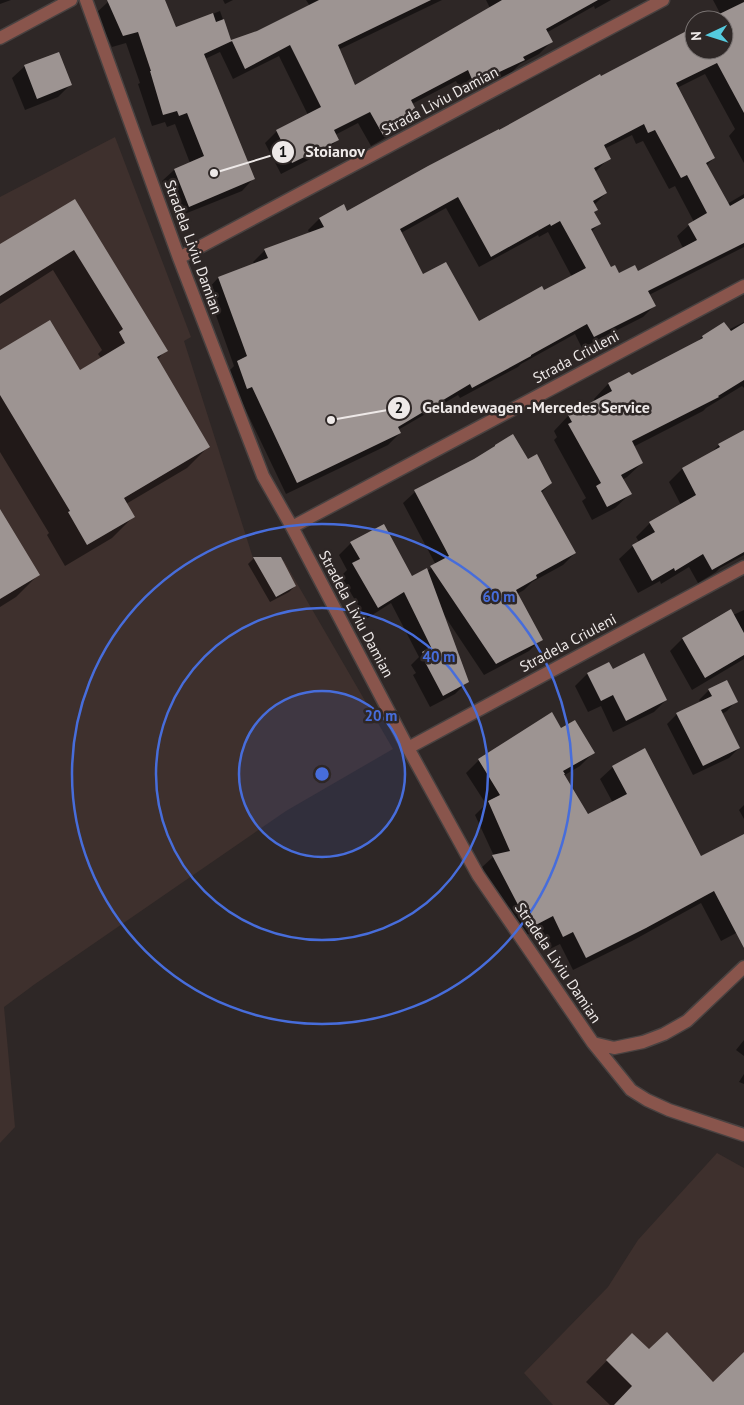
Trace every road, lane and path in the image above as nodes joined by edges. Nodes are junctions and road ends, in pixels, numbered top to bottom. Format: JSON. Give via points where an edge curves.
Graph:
{"nodes":[{"id":1,"x":70,"y":0,"type":"edge"},
{"id":2,"x":86,"y":0,"type":"edge"},
{"id":3,"x":663,"y":0,"type":"edge"},
{"id":4,"x":0,"y":38,"type":"edge"},
{"id":5,"x":179,"y":258,"type":"junction"},
{"id":6,"x":744,"y":286,"type":"edge"},
{"id":7,"x":292,"y":527,"type":"junction"},
{"id":8,"x":744,"y":567,"type":"edge"},
{"id":9,"x":408,"y":748,"type":"junction"},
{"id":10,"x":744,"y":967,"type":"edge"},
{"id":11,"x":593,"y":1043,"type":"junction"},
{"id":12,"x":744,"y":1136,"type":"edge"}],
"edges":[{"from":1,"to":4,"type":"street"},
{"from":2,"to":5,"type":"street","name":"Stradela Liviu Damian"},
{"from":3,"to":5,"type":"street","name":"Strada Liviu Damian"},
{"from":5,"to":7,"type":"street","name":"Stradela Liviu Damian","via":[[263,476]]},
{"from":6,"to":7,"type":"street","name":"Strada Criuleni"},
{"from":7,"to":9,"type":"street","name":"Stradela Liviu Damian"},
{"from":8,"to":9,"type":"street","name":"Stradela Criuleni"},
{"from":9,"to":11,"type":"street","name":"Stradela Liviu Damian","via":[[478,875]]},
{"from":10,"to":11,"type":"street","via":[[687,1021],[664,1034],[614,1048]]},
{"from":11,"to":12,"type":"street","name":"Stradela Liviu Damian","via":[[632,1090],[647,1100]]}]}
